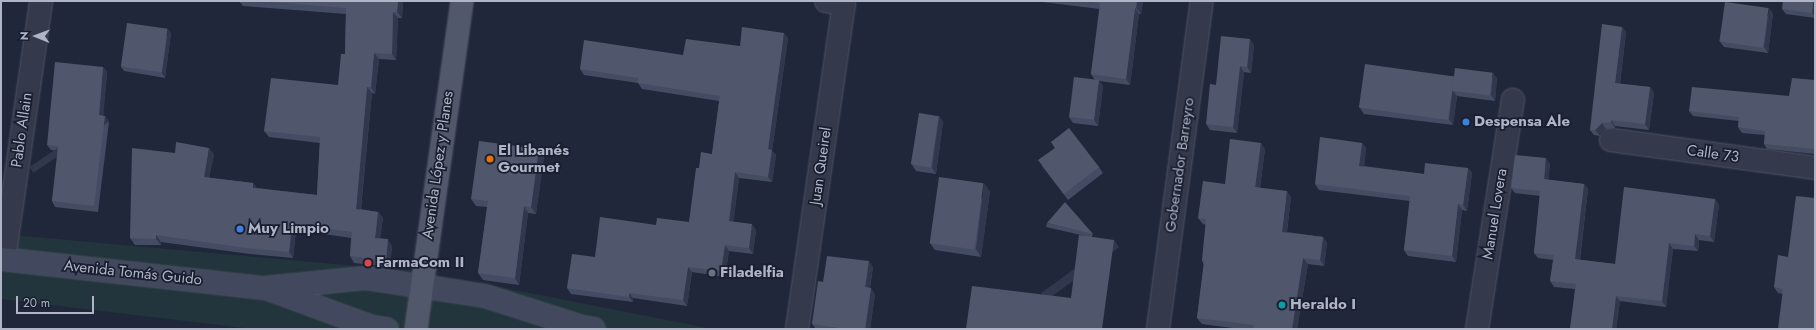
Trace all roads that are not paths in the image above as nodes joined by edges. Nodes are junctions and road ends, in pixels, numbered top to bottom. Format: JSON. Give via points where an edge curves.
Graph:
{"nodes":[{"id":1,"x":41,"y":1,"type":"edge"},
{"id":2,"x":462,"y":1,"type":"edge"},
{"id":3,"x":1202,"y":1,"type":"edge"},
{"id":4,"x":835,"y":2,"type":"edge"},
{"id":5,"x":1513,"y":100,"type":"dead end"},
{"id":6,"x":1611,"y":140,"type":"dead end"},
{"id":7,"x":1815,"y":168,"type":"edge"},
{"id":8,"x":3,"y":259,"type":"edge"},
{"id":9,"x":422,"y":286,"type":"junction"},
{"id":10,"x":264,"y":288,"type":"junction"},
{"id":11,"x":582,"y":328,"type":"edge"},
{"id":12,"x":387,"y":329,"type":"edge"},
{"id":13,"x":416,"y":329,"type":"edge"},
{"id":14,"x":797,"y":329,"type":"edge"},
{"id":15,"x":1158,"y":329,"type":"edge"},
{"id":16,"x":1477,"y":329,"type":"edge"}],
"edges":[{"from":1,"to":8,"type":"street","name":"Pablo Allain"},
{"from":2,"to":9,"type":"main road","name":"Avenida López y Planes"},
{"from":3,"to":15,"type":"street","name":"Gobernador Barreyro"},
{"from":4,"to":14,"type":"street","name":"Juan Queirel"},
{"from":5,"to":16,"type":"street","name":"Manuel Lovera"},
{"from":6,"to":7,"type":"street","name":"Calle 73"},
{"from":8,"to":10,"type":"main road","name":"Avenida Tomás Guido"},
{"from":9,"to":10,"type":"main road","name":"Avenida Tomás Guido","via":[[366,278]]},
{"from":9,"to":11,"type":"main road","name":"Avenida Tomás Guido","via":[[485,296]]},
{"from":9,"to":13,"type":"main road","name":"Avenida López y Planes"},
{"from":10,"to":12,"type":"main road","name":"Avenida Tomás Guido","via":[[372,327]]}]}
